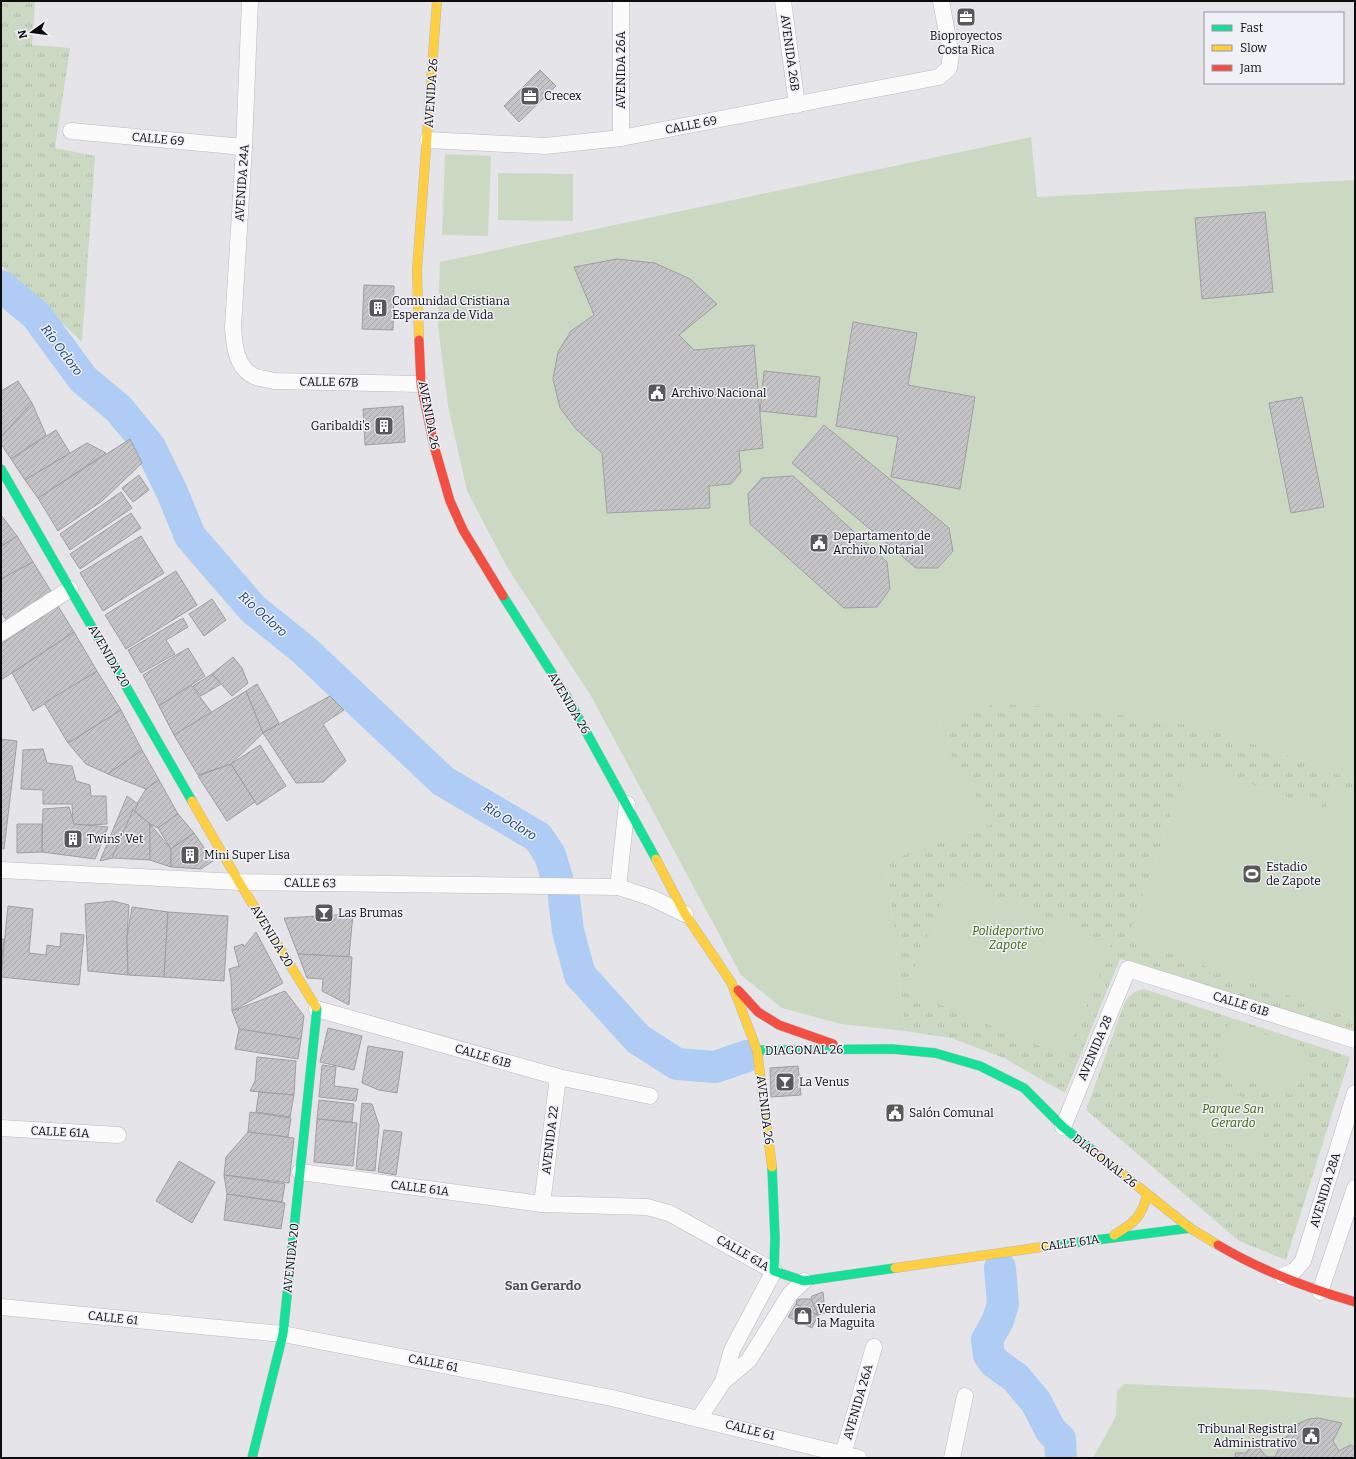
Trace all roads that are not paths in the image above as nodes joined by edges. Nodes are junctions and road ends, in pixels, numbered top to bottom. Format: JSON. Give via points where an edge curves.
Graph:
{"nodes":[{"id":1,"x":250,"y":1,"type":"edge"},
{"id":2,"x":437,"y":1,"type":"edge"},
{"id":3,"x":621,"y":1,"type":"edge"},
{"id":4,"x":783,"y":1,"type":"edge"},
{"id":5,"x":941,"y":1,"type":"edge"},
{"id":6,"x":797,"y":106,"type":"junction"},
{"id":7,"x":71,"y":131,"type":"dead end"},
{"id":8,"x":621,"y":138,"type":"junction"},
{"id":9,"x":428,"y":140,"type":"junction"},
{"id":10,"x":244,"y":147,"type":"junction"},
{"id":11,"x":241,"y":364,"type":"joint"},
{"id":12,"x":421,"y":384,"type":"junction"},
{"id":13,"x":1,"y":469,"type":"edge"},
{"id":14,"x":70,"y":589,"type":"junction"},
{"id":15,"x":1,"y":633,"type":"edge"},
{"id":16,"x":627,"y":804,"type":"junction"},
{"id":17,"x":1,"y":870,"type":"edge"},
{"id":18,"x":239,"y":882,"type":"junction"},
{"id":19,"x":618,"y":888,"type":"junction"},
{"id":20,"x":685,"y":914,"type":"junction"},
{"id":21,"x":1128,"y":969,"type":"joint"},
{"id":22,"x":731,"y":982,"type":"junction"},
{"id":23,"x":317,"y":1009,"type":"junction"},
{"id":24,"x":1355,"y":1040,"type":"edge"},
{"id":25,"x":850,"y":1049,"type":"junction"},
{"id":26,"x":757,"y":1050,"type":"junction"},
{"id":27,"x":558,"y":1077,"type":"junction"},
{"id":28,"x":1355,"y":1093,"type":"edge"},
{"id":29,"x":650,"y":1096,"type":"dead end"},
{"id":30,"x":1063,"y":1127,"type":"junction"},
{"id":31,"x":1,"y":1128,"type":"edge"},
{"id":32,"x":118,"y":1135,"type":"dead end"},
{"id":33,"x":300,"y":1172,"type":"junction"},
{"id":34,"x":1355,"y":1188,"type":"edge"},
{"id":35,"x":1147,"y":1194,"type":"junction"},
{"id":36,"x":542,"y":1204,"type":"junction"},
{"id":37,"x":1190,"y":1228,"type":"junction"},
{"id":38,"x":1112,"y":1237,"type":"junction"},
{"id":39,"x":774,"y":1271,"type":"junction"},
{"id":40,"x":1282,"y":1276,"type":"junction"},
{"id":41,"x":804,"y":1281,"type":"junction"},
{"id":42,"x":1320,"y":1292,"type":"junction"},
{"id":43,"x":1355,"y":1302,"type":"edge"},
{"id":44,"x":1,"y":1307,"type":"edge"},
{"id":45,"x":283,"y":1334,"type":"junction"},
{"id":46,"x":874,"y":1347,"type":"dead end"},
{"id":47,"x":724,"y":1382,"type":"junction"},
{"id":48,"x":965,"y":1396,"type":"dead end"},
{"id":49,"x":699,"y":1418,"type":"junction"},
{"id":50,"x":842,"y":1456,"type":"edge"},
{"id":51,"x":252,"y":1458,"type":"edge"},
{"id":52,"x":859,"y":1458,"type":"edge"},
{"id":53,"x":952,"y":1458,"type":"edge"}],
"edges":[{"from":1,"to":10,"type":"street","name":"AVENIDA 24A"},
{"from":2,"to":9,"type":"street","name":"AVENIDA 26"},
{"from":3,"to":8,"type":"street","name":"AVENIDA 26A"},
{"from":4,"to":6,"type":"street","name":"AVENIDA 26B"},
{"from":5,"to":6,"type":"street","name":"CALLE 69","via":[[951,55],[949,68],[938,77]]},
{"from":6,"to":8,"type":"street","name":"CALLE 69"},
{"from":7,"to":10,"type":"street","name":"CALLE 69"},
{"from":8,"to":9,"type":"street","name":"CALLE 69","via":[[544,146]]},
{"from":9,"to":12,"type":"street","name":"AVENIDA 26","via":[[417,270]]},
{"from":10,"to":11,"type":"street","name":"AVENIDA 24A","via":[[233,327],[234,346]]},
{"from":11,"to":12,"type":"street","name":"CALLE 67B","via":[[253,376],[273,381]]},
{"from":12,"to":16,"type":"street","name":"AVENIDA 26","via":[[434,446],[450,501],[463,530],[567,697]]},
{"from":13,"to":14,"type":"street","name":"AVENIDA 20"},
{"from":14,"to":15,"type":"street"},
{"from":14,"to":18,"type":"street","name":"AVENIDA 20"},
{"from":16,"to":19,"type":"street"},
{"from":16,"to":20,"type":"street","name":"AVENIDA 26"},
{"from":17,"to":18,"type":"street","name":"CALLE 63"},
{"from":18,"to":19,"type":"street","name":"CALLE 63"},
{"from":18,"to":23,"type":"street","name":"AVENIDA 20"},
{"from":19,"to":20,"type":"street","name":"CALLE 63","via":[[652,898]]},
{"from":20,"to":22,"type":"street","name":"AVENIDA 26"},
{"from":21,"to":24,"type":"street","name":"CALLE 61B"},
{"from":21,"to":30,"type":"street","name":"AVENIDA 28"},
{"from":22,"to":25,"type":"street","name":"DIAGONAL 26","via":[[758,1012],[779,1024]]},
{"from":22,"to":26,"type":"street","name":"AVENIDA 26"},
{"from":23,"to":27,"type":"street","name":"CALLE 61B"},
{"from":23,"to":33,"type":"street","name":"AVENIDA 20"},
{"from":25,"to":26,"type":"street","name":"DIAGONAL 26"},
{"from":25,"to":30,"type":"street","name":"DIAGONAL 26","via":[[935,1053],[980,1066],[1024,1088]]},
{"from":26,"to":39,"type":"street","name":"AVENIDA 26","via":[[772,1167]]},
{"from":27,"to":29,"type":"street","name":"CALLE 61B"},
{"from":27,"to":36,"type":"street","name":"AVENIDA 22"},
{"from":28,"to":40,"type":"street","name":"AVENIDA 28A","via":[[1303,1261],[1294,1271]]},
{"from":30,"to":35,"type":"street","name":"DIAGONAL 26"},
{"from":31,"to":32,"type":"street","name":"CALLE 61A"},
{"from":33,"to":36,"type":"street","name":"CALLE 61A"},
{"from":33,"to":45,"type":"street","name":"AVENIDA 20"},
{"from":34,"to":42,"type":"street"},
{"from":35,"to":37,"type":"street","name":"DIAGONAL 26"},
{"from":35,"to":38,"type":"street","via":[[1142,1215],[1134,1224]]},
{"from":36,"to":39,"type":"street","name":"CALLE 61A","via":[[647,1207],[669,1213]]},
{"from":37,"to":38,"type":"street","name":"CALLE 61A"},
{"from":37,"to":40,"type":"street","name":"DIAGONAL 26","via":[[1242,1259]]},
{"from":38,"to":41,"type":"street","name":"CALLE 61A"},
{"from":39,"to":41,"type":"street","name":"CALLE 61A"},
{"from":39,"to":47,"type":"street","name":"AVENIDA 26","via":[[732,1350]]},
{"from":40,"to":42,"type":"street","name":"DIAGONAL 26"},
{"from":41,"to":47,"type":"street","name":"AVENIDA 26","via":[[790,1294],[749,1360]]},
{"from":42,"to":43,"type":"street","name":"DIAGONAL 26"},
{"from":44,"to":45,"type":"street","name":"CALLE 61"},
{"from":45,"to":49,"type":"street","name":"CALLE 61","via":[[605,1396]]},
{"from":45,"to":51,"type":"street","name":"AVENIDA 20"},
{"from":46,"to":50,"type":"street","name":"AVENIDA 26A"},
{"from":47,"to":49,"type":"street","name":"AVENIDA 26"},
{"from":48,"to":53,"type":"street"},
{"from":49,"to":50,"type":"street","name":"CALLE 61"},
{"from":50,"to":52,"type":"street","name":"CALLE 61"}]}
